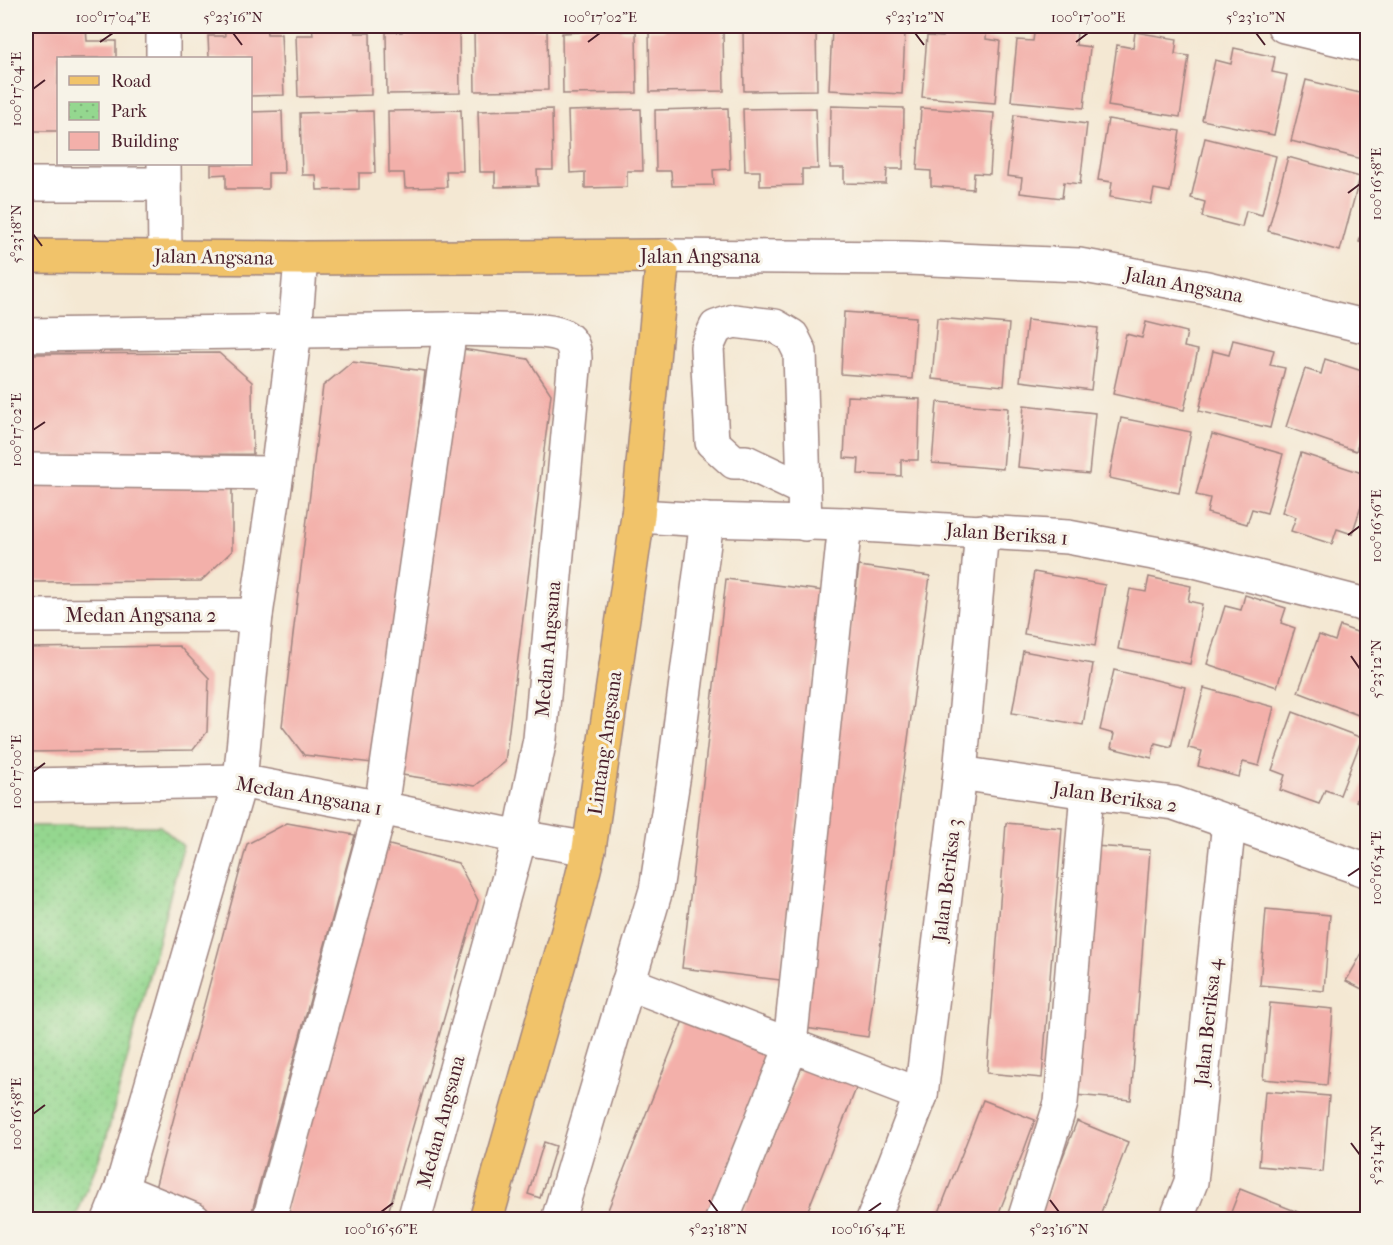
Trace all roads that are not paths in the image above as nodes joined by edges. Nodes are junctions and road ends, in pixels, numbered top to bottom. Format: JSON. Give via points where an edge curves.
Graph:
{"nodes":[{"id":1,"x":163,"y":26,"type":"edge"},
{"id":2,"x":1284,"y":26,"type":"edge"},
{"id":3,"x":1368,"y":46,"type":"edge"},
{"id":4,"x":163,"y":57,"type":"edge"},
{"id":5,"x":164,"y":174,"type":"edge"},
{"id":6,"x":26,"y":184,"type":"edge"},
{"id":7,"x":26,"y":256,"type":"edge"},
{"id":8,"x":165,"y":256,"type":"junction"},
{"id":9,"x":663,"y":256,"type":"junction"},
{"id":10,"x":301,"y":258,"type":"junction"},
{"id":11,"x":1368,"y":327,"type":"edge"},
{"id":12,"x":450,"y":329,"type":"junction"},
{"id":13,"x":295,"y":331,"type":"junction"},
{"id":14,"x":26,"y":335,"type":"edge"},
{"id":15,"x":26,"y":470,"type":"edge"},
{"id":16,"x":277,"y":473,"type":"junction"},
{"id":17,"x":803,"y":489,"type":"junction"},
{"id":18,"x":638,"y":516,"type":"junction"},
{"id":19,"x":707,"y":520,"type":"junction"},
{"id":20,"x":805,"y":524,"type":"junction"},
{"id":21,"x":845,"y":524,"type":"junction"},
{"id":22,"x":982,"y":531,"type":"junction"},
{"id":23,"x":1368,"y":607,"type":"edge"},
{"id":24,"x":256,"y":615,"type":"junction"},
{"id":25,"x":26,"y":616,"type":"edge"},
{"id":26,"x":960,"y":773,"type":"junction"},
{"id":27,"x":240,"y":781,"type":"junction"},
{"id":28,"x":26,"y":785,"type":"edge"},
{"id":29,"x":1087,"y":792,"type":"junction"},
{"id":30,"x":381,"y":808,"type":"junction"},
{"id":31,"x":1229,"y":822,"type":"junction"},
{"id":32,"x":520,"y":837,"type":"junction"},
{"id":33,"x":589,"y":849,"type":"junction"},
{"id":34,"x":1368,"y":871,"type":"edge"},
{"id":35,"x":628,"y":983,"type":"junction"},
{"id":36,"x":790,"y":1044,"type":"junction"},
{"id":37,"x":921,"y":1095,"type":"junction"},
{"id":38,"x":115,"y":1205,"type":"edge"},
{"id":39,"x":194,"y":1220,"type":"edge"},
{"id":40,"x":269,"y":1220,"type":"edge"},
{"id":41,"x":414,"y":1220,"type":"edge"},
{"id":42,"x":486,"y":1220,"type":"edge"},
{"id":43,"x":558,"y":1220,"type":"edge"},
{"id":44,"x":722,"y":1220,"type":"edge"},
{"id":45,"x":873,"y":1220,"type":"edge"},
{"id":46,"x":1024,"y":1220,"type":"edge"},
{"id":47,"x":1176,"y":1220,"type":"edge"}],
"edges":[{"from":1,"to":4,"type":"street"},
{"from":2,"to":3,"type":"street"},
{"from":5,"to":6,"type":"street"},
{"from":5,"to":8,"type":"street"},
{"from":7,"to":8,"type":"main road","name":"Jalan Angsana"},
{"from":8,"to":10,"type":"main road","name":"Jalan Angsana"},
{"from":9,"to":10,"type":"main road","name":"Jalan Angsana"},
{"from":9,"to":11,"type":"street","name":"Jalan Angsana","via":[[908,258],[1079,265],[1207,288]]},
{"from":9,"to":18,"type":"main road","name":"Lintang Angsana"},
{"from":10,"to":13,"type":"street"},
{"from":12,"to":13,"type":"street","name":"Medan Angsana"},
{"from":12,"to":30,"type":"street"},
{"from":12,"to":32,"type":"street","name":"Medan Angsana","via":[[555,333],[570,341],[575,349],[540,740]]},
{"from":13,"to":14,"type":"street","name":"Medan Angsana"},
{"from":13,"to":16,"type":"street"},
{"from":15,"to":16,"type":"street"},
{"from":16,"to":24,"type":"street"},
{"from":17,"to":17,"type":"street","via":[[746,462],[734,462],[712,442],[707,347],[716,327],[734,321],[775,326],[792,336],[800,352]]},
{"from":17,"to":20,"type":"street"},
{"from":18,"to":19,"type":"street","name":"Jalan Beriksa 1"},
{"from":18,"to":33,"type":"main road","name":"Lintang Angsana"},
{"from":19,"to":20,"type":"street","name":"Jalan Beriksa 1"},
{"from":19,"to":35,"type":"street","via":[[656,890]]},
{"from":20,"to":21,"type":"street","name":"Jalan Beriksa 1"},
{"from":21,"to":22,"type":"street","name":"Jalan Beriksa 1"},
{"from":21,"to":36,"type":"street"},
{"from":22,"to":23,"type":"street","name":"Jalan Beriksa 1","via":[[1068,537],[1191,560]]},
{"from":22,"to":26,"type":"street","name":"Jalan Beriksa 3"},
{"from":24,"to":25,"type":"street","name":"Medan Angsana 2"},
{"from":24,"to":27,"type":"street"},
{"from":26,"to":29,"type":"street","name":"Jalan Beriksa 2"},
{"from":26,"to":37,"type":"street","name":"Jalan Beriksa 3"},
{"from":27,"to":28,"type":"street","name":"Medan Angsana 1"},
{"from":27,"to":30,"type":"street","name":"Medan Angsana 1"},
{"from":27,"to":38,"type":"street"},
{"from":29,"to":31,"type":"street","name":"Jalan Beriksa 2","via":[[1174,803]]},
{"from":29,"to":46,"type":"street","via":[[1061,1103]]},
{"from":30,"to":32,"type":"street","name":"Medan Angsana 1"},
{"from":30,"to":40,"type":"street"},
{"from":31,"to":34,"type":"street","name":"Jalan Beriksa 2"},
{"from":31,"to":47,"type":"street","name":"Jalan Beriksa 4","via":[[1191,1182]]},
{"from":32,"to":33,"type":"street","name":"Medan Angsana 1"},
{"from":32,"to":41,"type":"street","name":"Medan Angsana"},
{"from":33,"to":42,"type":"main road","name":"Lintang Angsana"},
{"from":35,"to":36,"type":"street"},
{"from":35,"to":43,"type":"street"},
{"from":36,"to":37,"type":"street"},
{"from":36,"to":44,"type":"street"},
{"from":37,"to":45,"type":"street","name":"Jalan Beriksa 3"},
{"from":38,"to":39,"type":"street"}]}
